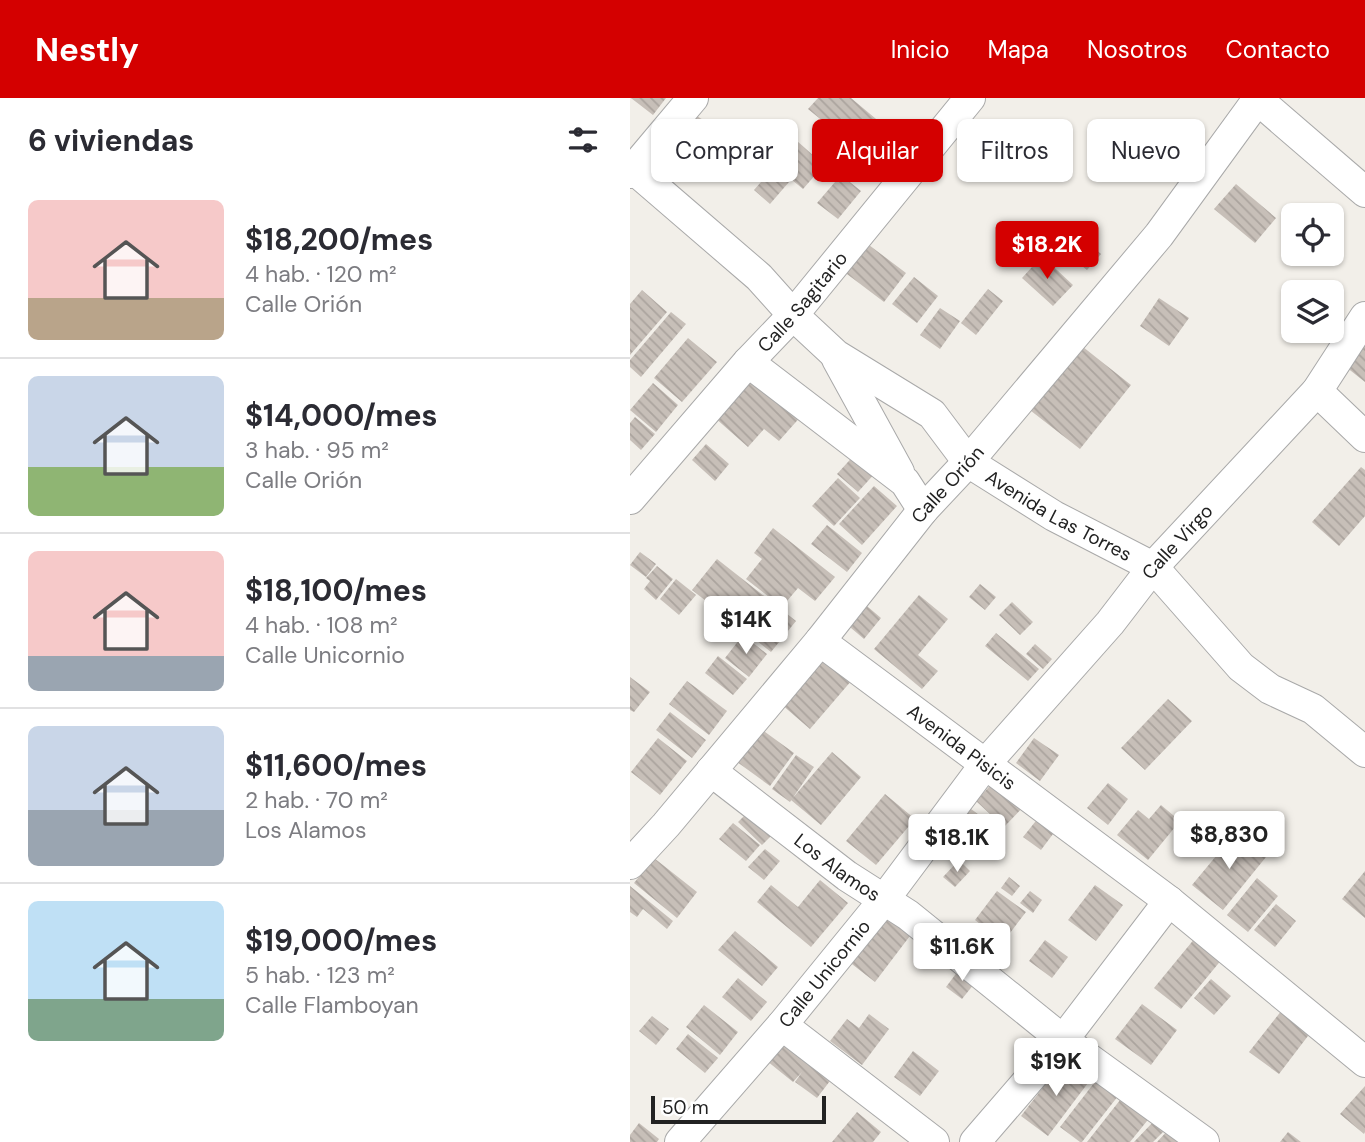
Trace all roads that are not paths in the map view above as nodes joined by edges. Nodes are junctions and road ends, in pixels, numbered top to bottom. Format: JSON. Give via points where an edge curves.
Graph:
{"nodes":[{"id":1,"x":693,"y":98,"type":"edge"},
{"id":2,"x":970,"y":98,"type":"edge"},
{"id":3,"x":1257,"y":99,"type":"edge"},
{"id":4,"x":631,"y":169,"type":"edge"},
{"id":5,"x":1365,"y":192,"type":"edge"},
{"id":6,"x":793,"y":315,"type":"junction"},
{"id":7,"x":1365,"y":317,"type":"edge"},
{"id":8,"x":836,"y":355,"type":"junction"},
{"id":9,"x":748,"y":362,"type":"junction"},
{"id":10,"x":1317,"y":391,"type":"junction"},
{"id":11,"x":1365,"y":437,"type":"edge"},
{"id":12,"x":968,"y":462,"type":"junction"},
{"id":13,"x":905,"y":482,"type":"junction"},
{"id":14,"x":630,"y":499,"type":"edge"},
{"id":15,"x":923,"y":510,"type":"junction"},
{"id":16,"x":1153,"y":567,"type":"junction"},
{"id":17,"x":820,"y":641,"type":"junction"},
{"id":18,"x":1365,"y":752,"type":"edge"},
{"id":19,"x":986,"y":763,"type":"junction"},
{"id":20,"x":711,"y":771,"type":"junction"},
{"id":21,"x":630,"y":864,"type":"edge"},
{"id":22,"x":883,"y":901,"type":"junction"},
{"id":23,"x":1169,"y":901,"type":"junction"},
{"id":24,"x":782,"y":1025,"type":"junction"},
{"id":25,"x":1063,"y":1040,"type":"junction"},
{"id":26,"x":1365,"y":1062,"type":"edge"},
{"id":27,"x":680,"y":1142,"type":"edge"},
{"id":28,"x":934,"y":1142,"type":"edge"},
{"id":29,"x":975,"y":1142,"type":"edge"},
{"id":30,"x":1203,"y":1142,"type":"edge"}],
"edges":[{"from":1,"to":4,"type":"street"},
{"from":2,"to":6,"type":"street","name":"Calle Sagitario"},
{"from":3,"to":5,"type":"street"},
{"from":3,"to":12,"type":"street","name":"Calle Orión","via":[[1158,235]]},
{"from":4,"to":6,"type":"street","name":"Avenida Las Torres","via":[[759,277]]},
{"from":6,"to":8,"type":"street","name":"Avenida Las Torres"},
{"from":6,"to":9,"type":"street","name":"Calle Sagitario"},
{"from":7,"to":10,"type":"street","name":"Calle Virgo"},
{"from":8,"to":12,"type":"street","name":"Avenida Las Torres","via":[[932,414]]},
{"from":8,"to":13,"type":"street"},
{"from":9,"to":13,"type":"street"},
{"from":9,"to":14,"type":"street","name":"Calle Sagitario"},
{"from":10,"to":11,"type":"street"},
{"from":10,"to":16,"type":"street","name":"Calle Virgo"},
{"from":12,"to":15,"type":"street","name":"Calle Orión"},
{"from":12,"to":16,"type":"street","name":"Avenida Las Torres","via":[[1054,516]]},
{"from":13,"to":15,"type":"street"},
{"from":15,"to":17,"type":"street","name":"Calle Orión"},
{"from":16,"to":18,"type":"street","name":"Avenida Las Torres","via":[[1241,667],[1270,689],[1313,709]]},
{"from":16,"to":19,"type":"street","name":"Calle Virgo","via":[[1110,623]]},
{"from":17,"to":19,"type":"street","name":"Avenida Pisicis"},
{"from":17,"to":20,"type":"street","name":"Calle Orión"},
{"from":19,"to":22,"type":"street","name":"Calle Unicornio"},
{"from":19,"to":23,"type":"street","name":"Avenida Pisicis"},
{"from":20,"to":21,"type":"street","name":"Calle Orión"},
{"from":20,"to":22,"type":"street","name":"Los Alamos"},
{"from":22,"to":24,"type":"street","name":"Calle Unicornio"},
{"from":22,"to":25,"type":"street","name":"Los Alamos","via":[[908,915]]},
{"from":23,"to":25,"type":"street"},
{"from":23,"to":26,"type":"street","name":"Avenida Pisicis"},
{"from":24,"to":27,"type":"street","name":"Calle Unicornio"},
{"from":24,"to":28,"type":"street"},
{"from":25,"to":29,"type":"street"},
{"from":25,"to":30,"type":"street","name":"Los Alamos"}]}
